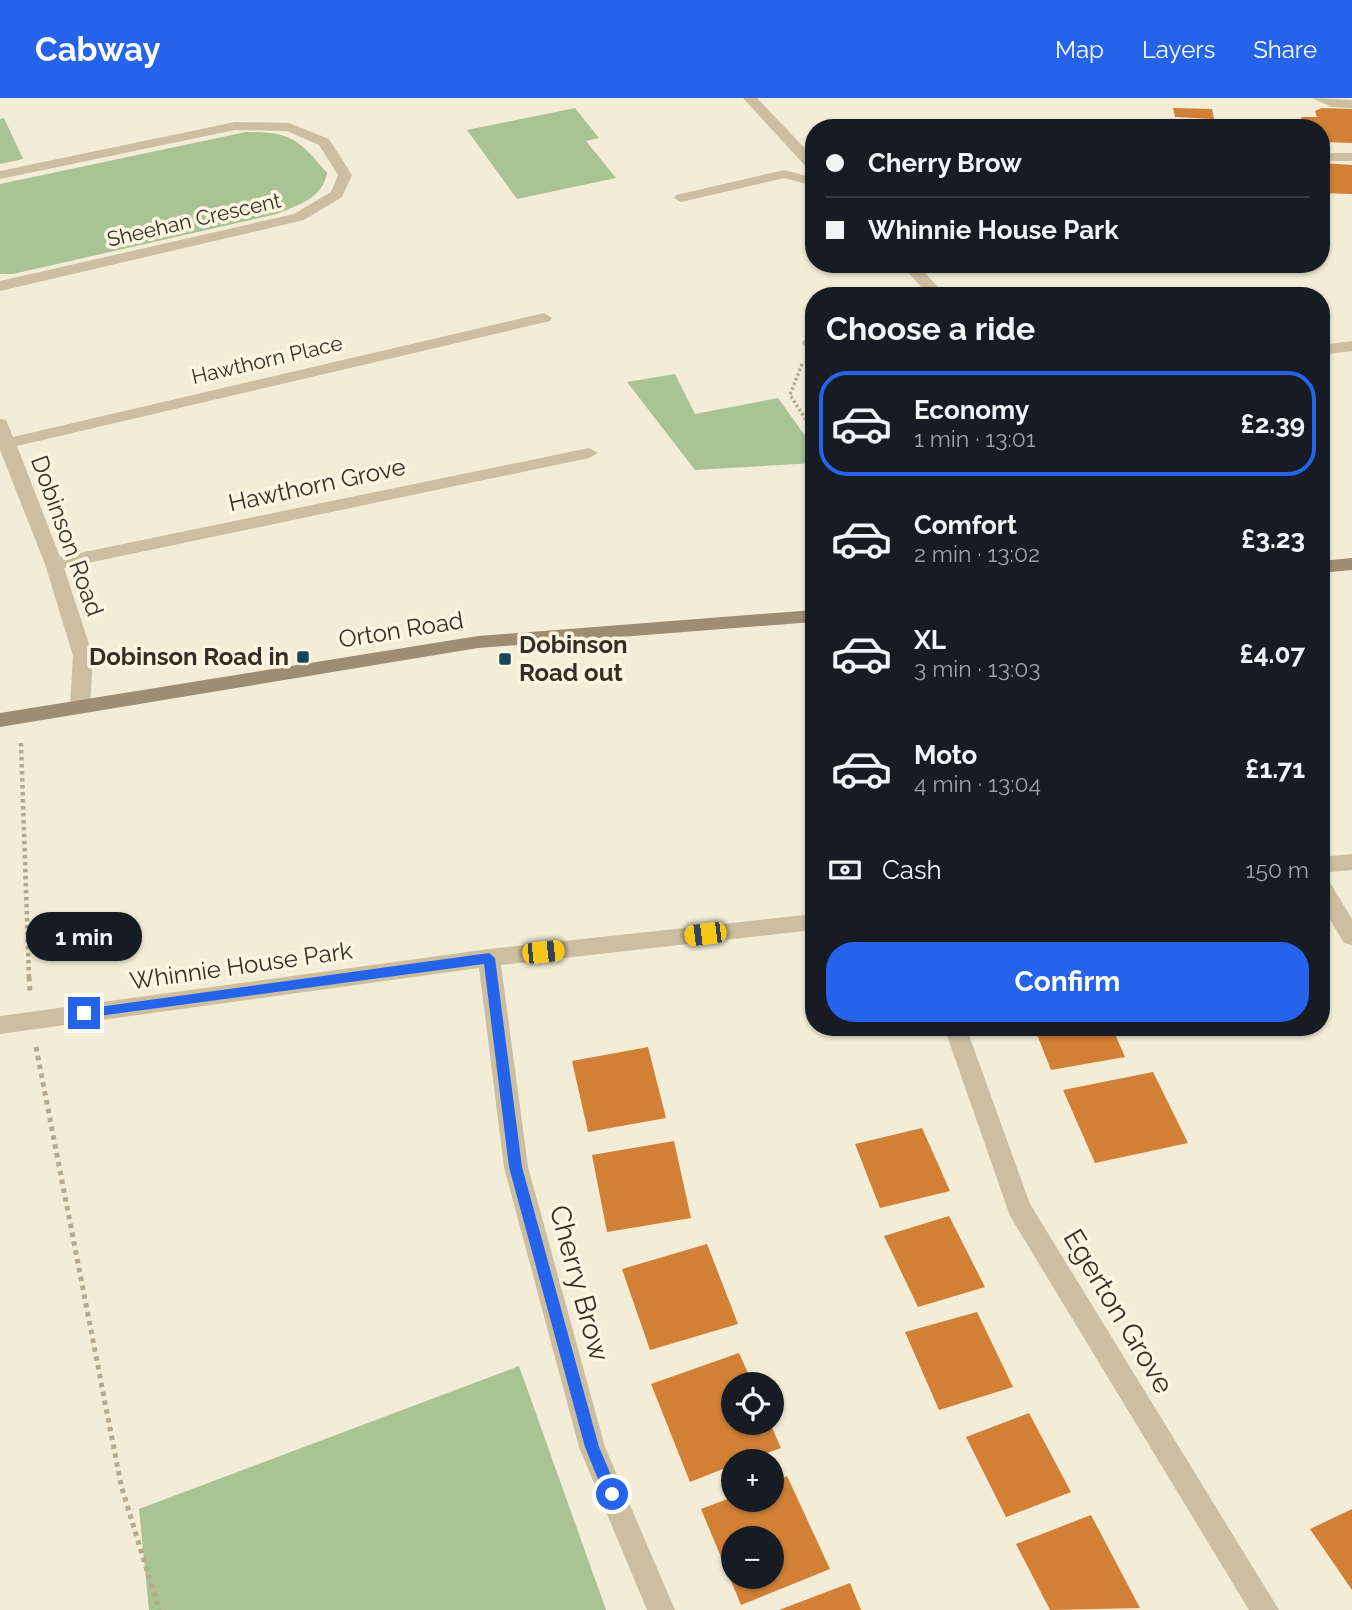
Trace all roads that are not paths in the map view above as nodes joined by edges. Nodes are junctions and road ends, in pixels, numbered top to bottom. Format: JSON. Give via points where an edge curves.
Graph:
{"nodes":[{"id":1,"x":750,"y":98,"type":"edge"},
{"id":2,"x":1319,"y":98,"type":"edge"},
{"id":3,"x":1352,"y":104,"type":"edge"},
{"id":4,"x":797,"y":150,"type":"junction"},
{"id":5,"x":805,"y":151,"type":"edge"},
{"id":6,"x":1330,"y":157,"type":"edge"},
{"id":7,"x":1352,"y":157,"type":"edge"},
{"id":8,"x":805,"y":158,"type":"edge"},
{"id":9,"x":784,"y":174,"type":"junction"},
{"id":10,"x":0,"y":175,"type":"edge"},
{"id":11,"x":805,"y":179,"type":"edge"},
{"id":12,"x":681,"y":198,"type":"dead end"},
{"id":13,"x":916,"y":273,"type":"edge"},
{"id":14,"x":0,"y":286,"type":"edge"},
{"id":15,"x":929,"y":287,"type":"edge"},
{"id":16,"x":544,"y":318,"type":"dead end"},
{"id":17,"x":1352,"y":346,"type":"edge"},
{"id":18,"x":1330,"y":349,"type":"edge"},
{"id":19,"x":0,"y":424,"type":"edge"},
{"id":20,"x":4,"y":444,"type":"edge"},
{"id":21,"x":589,"y":453,"type":"dead end"},
{"id":22,"x":54,"y":564,"type":"junction"},
{"id":23,"x":1352,"y":564,"type":"edge"},
{"id":24,"x":1330,"y":566,"type":"edge"},
{"id":25,"x":805,"y":617,"type":"edge"},
{"id":26,"x":80,"y":707,"type":"junction"},
{"id":27,"x":0,"y":720,"type":"edge"},
{"id":28,"x":1352,"y":862,"type":"edge"},
{"id":29,"x":1330,"y":864,"type":"edge"},
{"id":30,"x":1330,"y":902,"type":"edge"},
{"id":31,"x":805,"y":923,"type":"edge"},
{"id":32,"x":1352,"y":937,"type":"edge"},
{"id":33,"x":489,"y":958,"type":"junction"},
{"id":34,"x":0,"y":1025,"type":"edge"},
{"id":35,"x":958,"y":1036,"type":"edge"},
{"id":36,"x":661,"y":1610,"type":"edge"},
{"id":37,"x":1265,"y":1610,"type":"edge"}],
"edges":[{"from":1,"to":4,"type":"street"},
{"from":2,"to":3,"type":"street"},
{"from":4,"to":5,"type":"street"},
{"from":4,"to":8,"type":"street"},
{"from":4,"to":9,"type":"street"},
{"from":6,"to":7,"type":"street"},
{"from":9,"to":11,"type":"street"},
{"from":9,"to":12,"type":"street"},
{"from":10,"to":14,"type":"street","name":"Sheehan Crescent","via":[[235,126],[289,127],[324,142],[345,175],[337,194],[299,217]]},
{"from":13,"to":15,"type":"street"},
{"from":16,"to":20,"type":"street","name":"Hawthorn Place"},
{"from":17,"to":18,"type":"street"},
{"from":19,"to":20,"type":"street","name":"Dobinson Road"},
{"from":20,"to":22,"type":"street","name":"Dobinson Road"},
{"from":21,"to":22,"type":"street","name":"Hawthorn Grove"},
{"from":22,"to":26,"type":"street","name":"Dobinson Road","via":[[83,656]]},
{"from":23,"to":24,"type":"street"},
{"from":25,"to":26,"type":"street","name":"Orton Road","via":[[478,642]]},
{"from":26,"to":27,"type":"street","name":"Orton Road"},
{"from":28,"to":29,"type":"street"},
{"from":30,"to":32,"type":"street"},
{"from":31,"to":33,"type":"street","name":"Whinnie House Park"},
{"from":33,"to":34,"type":"street","name":"Whinnie House Park"},
{"from":33,"to":36,"type":"street","name":"Cherry Brow","via":[[516,1167],[592,1447]]},
{"from":35,"to":37,"type":"street","name":"Egerton Grove","via":[[1019,1208]]}]}
